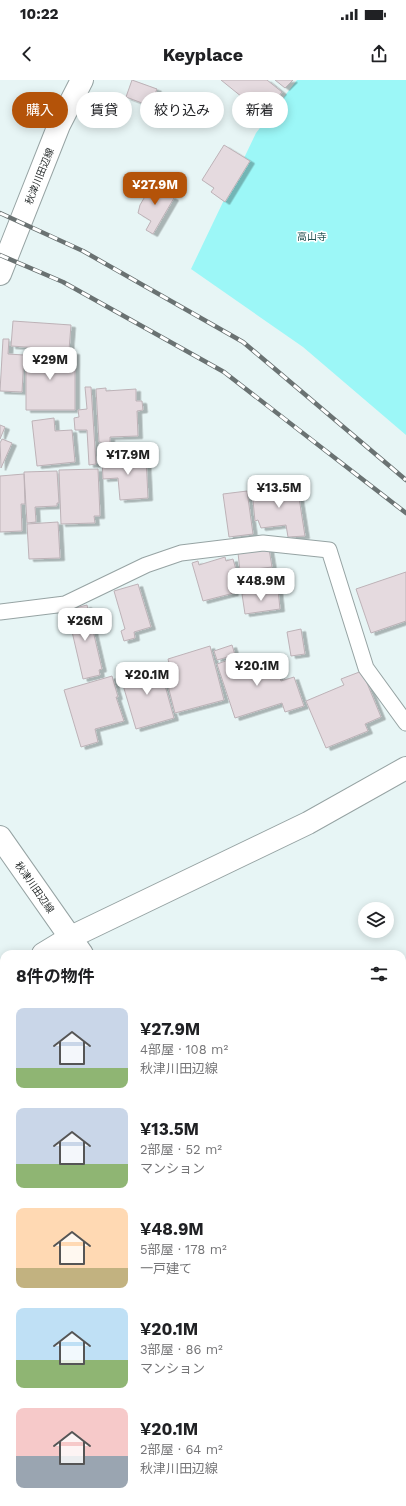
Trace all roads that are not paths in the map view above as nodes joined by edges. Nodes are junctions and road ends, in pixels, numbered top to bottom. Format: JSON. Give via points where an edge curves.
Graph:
{"nodes":[{"id":1,"x":82,"y":80,"type":"edge"},
{"id":2,"x":0,"y":274,"type":"edge"},
{"id":3,"x":0,"y":612,"type":"edge"},
{"id":4,"x":406,"y":723,"type":"edge"},
{"id":5,"x":406,"y":768,"type":"edge"},
{"id":6,"x":0,"y":837,"type":"edge"},
{"id":7,"x":76,"y":945,"type":"edge"},
{"id":8,"x":58,"y":950,"type":"edge"}],
"edges":[{"from":1,"to":2,"type":"street","name":"秋津川田辺線","via":[[59,125]]},
{"from":3,"to":4,"type":"lane","via":[[65,604],[146,565],[181,553],[264,543],[329,550],[366,668]]},
{"from":5,"to":7,"type":"street","via":[[308,823]]},
{"from":6,"to":7,"type":"street","name":"秋津川田辺線"},
{"from":7,"to":8,"type":"street"}]}
